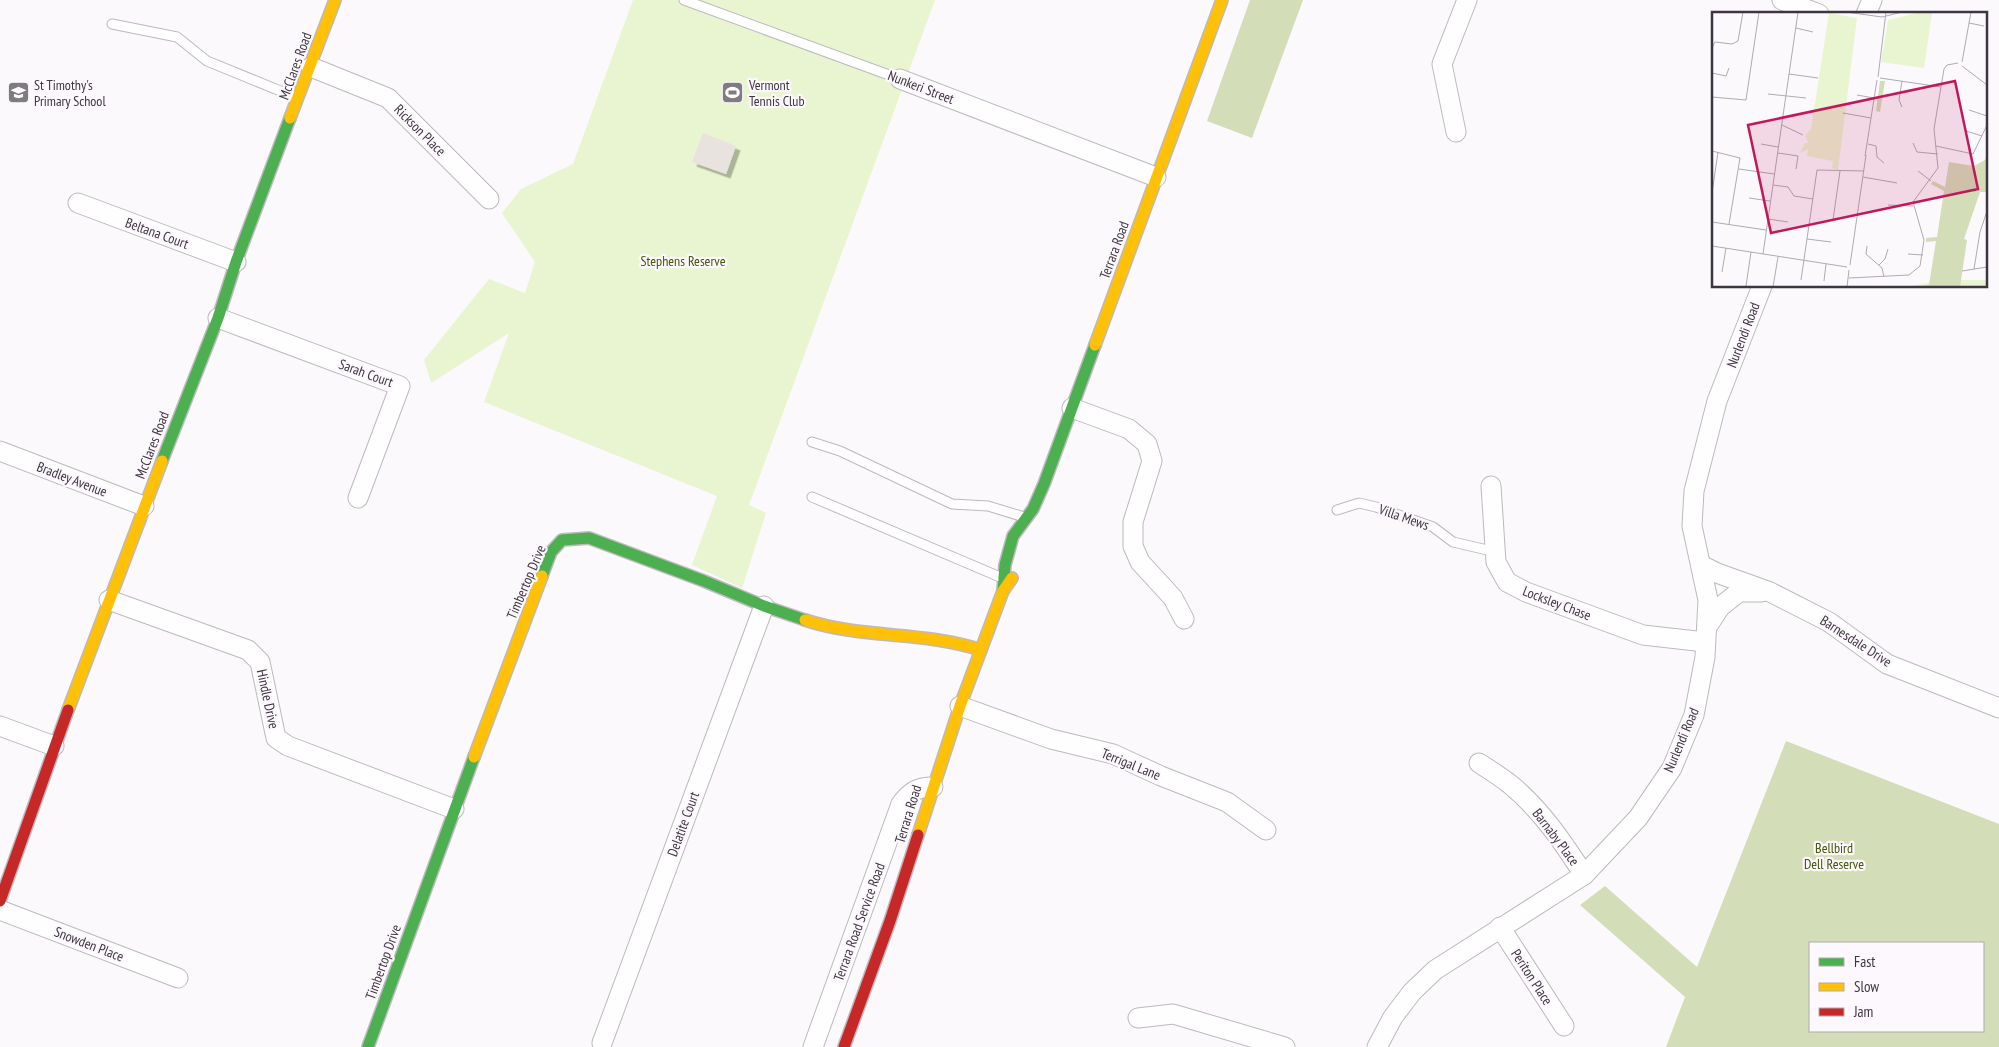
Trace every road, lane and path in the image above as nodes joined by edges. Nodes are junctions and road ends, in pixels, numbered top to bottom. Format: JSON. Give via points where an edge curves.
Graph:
{"nodes":[{"id":1,"x":335,"y":0,"type":"edge"},
{"id":2,"x":684,"y":0,"type":"edge"},
{"id":3,"x":1222,"y":0,"type":"edge"},
{"id":4,"x":1467,"y":0,"type":"edge"},
{"id":5,"x":1782,"y":0,"type":"edge"},
{"id":6,"x":1872,"y":0,"type":"edge"},
{"id":7,"x":1814,"y":12,"type":"edge"},
{"id":8,"x":1867,"y":12,"type":"edge"},
{"id":9,"x":112,"y":24,"type":"dead end"},
{"id":10,"x":311,"y":67,"type":"junction"},
{"id":11,"x":900,"y":79,"type":"joint"},
{"id":12,"x":299,"y":98,"type":"junction"},
{"id":13,"x":1456,"y":132,"type":"dead end"},
{"id":14,"x":1156,"y":177,"type":"junction"},
{"id":15,"x":489,"y":199,"type":"dead end"},
{"id":16,"x":78,"y":203,"type":"dead end"},
{"id":17,"x":236,"y":262,"type":"junction"},
{"id":18,"x":1761,"y":288,"type":"edge"},
{"id":19,"x":218,"y":318,"type":"junction"},
{"id":20,"x":1072,"y":408,"type":"junction"},
{"id":21,"x":812,"y":442,"type":"dead end"},
{"id":22,"x":0,"y":451,"type":"edge"},
{"id":23,"x":1490,"y":486,"type":"dead end"},
{"id":24,"x":812,"y":497,"type":"dead end"},
{"id":25,"x":358,"y":498,"type":"dead end"},
{"id":26,"x":144,"y":506,"type":"junction"},
{"id":27,"x":1337,"y":510,"type":"dead end"},
{"id":28,"x":1030,"y":519,"type":"junction"},
{"id":29,"x":1496,"y":552,"type":"junction"},
{"id":30,"x":1701,"y":565,"type":"junction"},
{"id":31,"x":1018,"y":570,"type":"dead end"},
{"id":32,"x":1007,"y":579,"type":"junction"},
{"id":33,"x":1770,"y":592,"type":"junction"},
{"id":34,"x":109,"y":600,"type":"junction"},
{"id":35,"x":764,"y":606,"type":"junction"},
{"id":36,"x":1184,"y":619,"type":"dead end"},
{"id":37,"x":1705,"y":635,"type":"junction"},
{"id":38,"x":980,"y":650,"type":"junction"},
{"id":39,"x":960,"y":706,"type":"junction"},
{"id":40,"x":1999,"y":708,"type":"edge"},
{"id":41,"x":0,"y":726,"type":"edge"},
{"id":42,"x":54,"y":746,"type":"junction"},
{"id":43,"x":1479,"y":763,"type":"dead end"},
{"id":44,"x":932,"y":787,"type":"junction"},
{"id":45,"x":454,"y":809,"type":"junction"},
{"id":46,"x":1266,"y":830,"type":"dead end"},
{"id":47,"x":1584,"y":875,"type":"junction"},
{"id":48,"x":0,"y":901,"type":"edge"},
{"id":49,"x":0,"y":910,"type":"edge"},
{"id":50,"x":1500,"y":927,"type":"junction"},
{"id":51,"x":178,"y":978,"type":"dead end"},
{"id":52,"x":1138,"y":1018,"type":"dead end"},
{"id":53,"x":1564,"y":1026,"type":"dead end"},
{"id":54,"x":602,"y":1043,"type":"dead end"},
{"id":55,"x":368,"y":1047,"type":"edge"},
{"id":56,"x":813,"y":1047,"type":"edge"},
{"id":57,"x":844,"y":1047,"type":"edge"},
{"id":58,"x":1285,"y":1047,"type":"edge"},
{"id":59,"x":1377,"y":1047,"type":"edge"}],
"edges":[{"from":1,"to":10,"type":"street","name":"McClares Road"},
{"from":2,"to":11,"type":"lane","name":"Nunkeri Street"},
{"from":3,"to":14,"type":"street","name":"Terrara Road"},
{"from":4,"to":13,"type":"street","via":[[1442,64]]},
{"from":5,"to":7,"type":"street"},
{"from":6,"to":8,"type":"street"},
{"from":9,"to":12,"type":"lane","via":[[177,37],[207,61]]},
{"from":10,"to":12,"type":"street","name":"McClares Road"},
{"from":10,"to":15,"type":"street","name":"Rickson Place","via":[[388,98]]},
{"from":11,"to":14,"type":"street","name":"Nunkeri Street"},
{"from":12,"to":17,"type":"street","name":"McClares Road"},
{"from":14,"to":20,"type":"street","name":"Terrara Road"},
{"from":16,"to":17,"type":"street","name":"Beltana Court"},
{"from":17,"to":19,"type":"street","name":"McClares Road"},
{"from":18,"to":30,"type":"street","name":"Nurlendi Road","via":[[1717,401],[1694,491],[1692,526]]},
{"from":19,"to":25,"type":"street","name":"Sarah Court","via":[[400,386]]},
{"from":19,"to":26,"type":"street","name":"McClares Road"},
{"from":20,"to":28,"type":"street","name":"Terrara Road"},
{"from":20,"to":36,"type":"street","via":[[1129,429],[1147,444],[1152,461],[1133,522],[1133,546],[1140,562],[1174,598]]},
{"from":21,"to":28,"type":"lane","via":[[840,451],[952,504],[988,506]]},
{"from":22,"to":26,"type":"street","name":"Bradley Avenue"},
{"from":23,"to":29,"type":"street","name":"Locksley Chase"},
{"from":24,"to":32,"type":"lane"},
{"from":26,"to":34,"type":"street","name":"McClares Road"},
{"from":27,"to":29,"type":"lane","name":"Villa Mews","via":[[1359,504],[1376,507],[1433,527],[1453,542]]},
{"from":28,"to":32,"type":"street","name":"Terrara Road","via":[[1013,536],[1007,553]]},
{"from":29,"to":37,"type":"street","name":"Locksley Chase","via":[[1496,562],[1507,582],[1526,592],[1643,635]]},
{"from":30,"to":33,"type":"street","name":"Barnesdale Drive"},
{"from":30,"to":37,"type":"street","name":"Nurlendi Road","via":[[1708,600]]},
{"from":31,"to":32,"type":"street","name":"Terrara Road"},
{"from":32,"to":38,"type":"street","name":"Terrara Road"},
{"from":33,"to":37,"type":"street","name":"Barnesdale Drive","via":[[1739,592],[1720,607]]},
{"from":33,"to":40,"type":"street","name":"Barnesdale Drive","via":[[1829,622],[1887,664]]},
{"from":34,"to":42,"type":"street","name":"McClares Road"},
{"from":34,"to":45,"type":"street","name":"Hindle Drive","via":[[248,650],[260,662],[276,738],[288,746]]},
{"from":35,"to":38,"type":"street","name":"Timbertop Drive","via":[[818,624],[960,644]]},
{"from":35,"to":45,"type":"street","name":"Timbertop Drive","via":[[704,580],[589,538],[562,540],[551,552]]},
{"from":35,"to":54,"type":"street","name":"Delatite Court"},
{"from":37,"to":47,"type":"street","name":"Nurlendi Road","via":[[1703,674],[1694,715],[1672,768],[1638,818]]},
{"from":38,"to":39,"type":"street","name":"Terrara Road"},
{"from":39,"to":44,"type":"street","name":"Terrara Road"},
{"from":39,"to":46,"type":"street","name":"Terrigal Lane","via":[[1050,739],[1113,754],[1227,802]]},
{"from":41,"to":42,"type":"street"},
{"from":42,"to":48,"type":"street","name":"McClares Road"},
{"from":43,"to":47,"type":"street","name":"Barnaby Place","via":[[1511,785],[1540,813]]},
{"from":44,"to":56,"type":"street","name":"Terrara Road Service Road","via":[[916,789],[901,804]]},
{"from":44,"to":57,"type":"street","name":"Terrara Road","via":[[890,921]]},
{"from":45,"to":55,"type":"street","name":"Timbertop Drive"},
{"from":47,"to":50,"type":"street","name":"Nurlendi Road"},
{"from":49,"to":51,"type":"street","name":"Snowden Place"},
{"from":50,"to":53,"type":"street","name":"Periton Place"},
{"from":50,"to":59,"type":"street","name":"Nurlendi Road","via":[[1435,970],[1412,992],[1393,1017]]},
{"from":52,"to":58,"type":"street","via":[[1173,1014]]}]}
